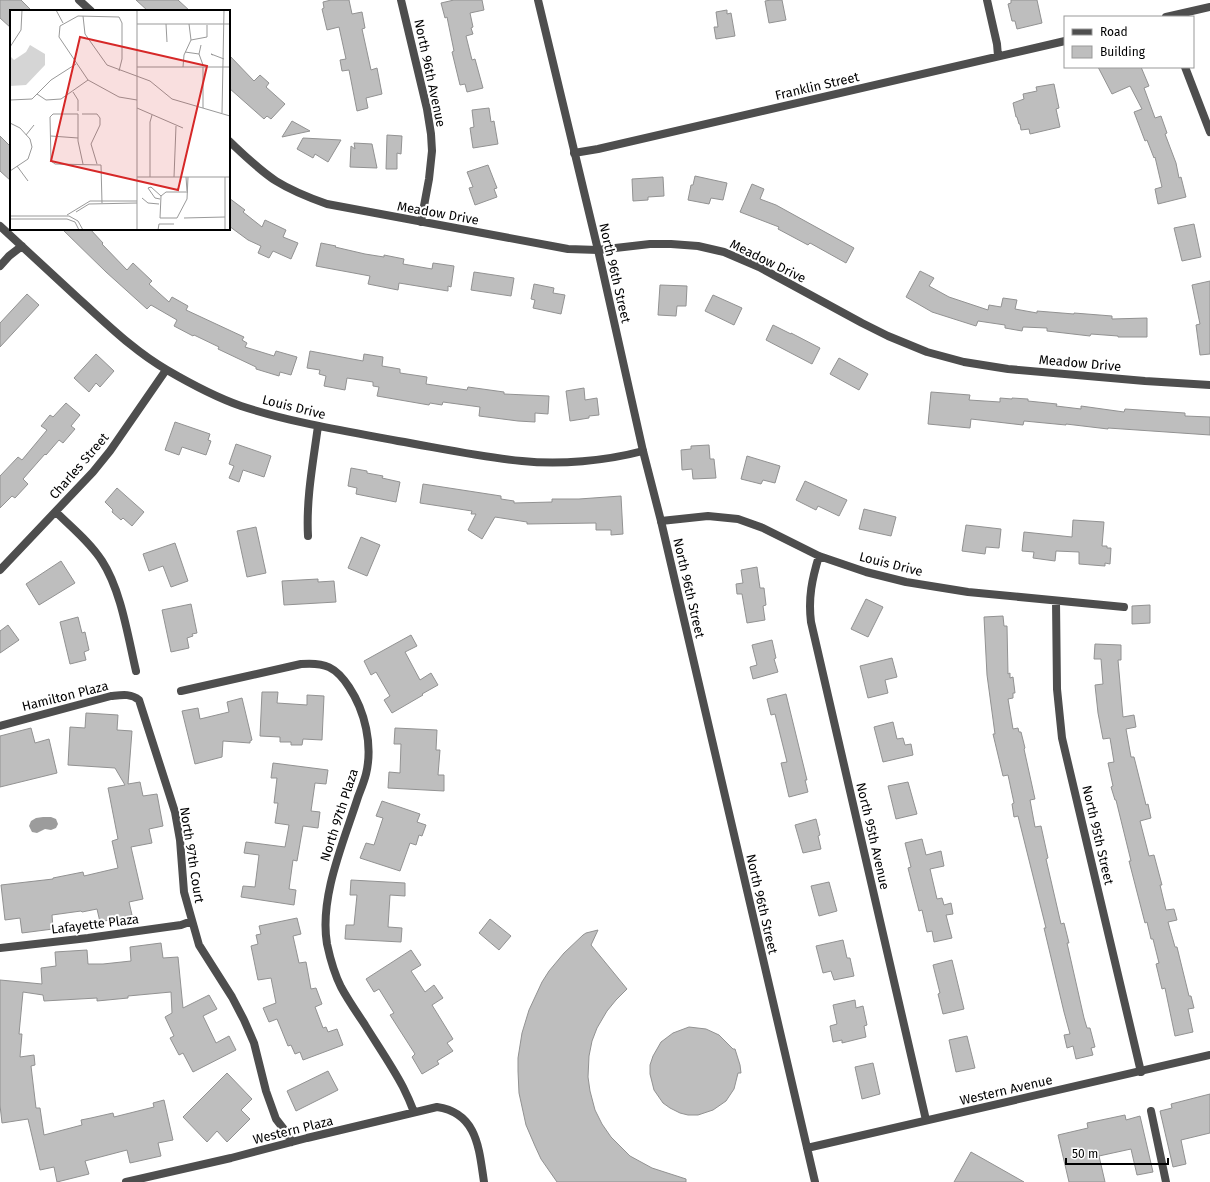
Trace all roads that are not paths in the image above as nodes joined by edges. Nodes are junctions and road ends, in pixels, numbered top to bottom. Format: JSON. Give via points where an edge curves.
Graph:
{"nodes":[{"id":1,"x":79,"y":0,"type":"edge"},
{"id":2,"x":402,"y":0,"type":"edge"},
{"id":3,"x":538,"y":0,"type":"edge"},
{"id":4,"x":987,"y":0,"type":"edge"},
{"id":5,"x":1210,"y":7,"type":"edge"},
{"id":6,"x":90,"y":10,"type":"edge"},
{"id":7,"x":1171,"y":16,"type":"edge"},
{"id":8,"x":1064,"y":41,"type":"edge"},
{"id":9,"x":998,"y":56,"type":"junction"},
{"id":10,"x":1185,"y":68,"type":"edge"},
{"id":11,"x":1210,"y":132,"type":"edge"},
{"id":12,"x":230,"y":142,"type":"edge"},
{"id":13,"x":574,"y":153,"type":"junction"},
{"id":14,"x":421,"y":222,"type":"junction"},
{"id":15,"x":0,"y":226,"type":"edge"},
{"id":16,"x":22,"y":246,"type":"junction"},
{"id":17,"x":598,"y":250,"type":"junction"},
{"id":18,"x":0,"y":266,"type":"edge"},
{"id":19,"x":166,"y":370,"type":"junction"},
{"id":20,"x":1210,"y":385,"type":"edge"},
{"id":21,"x":318,"y":426,"type":"junction"},
{"id":22,"x":643,"y":451,"type":"junction"},
{"id":23,"x":56,"y":512,"type":"junction"},
{"id":24,"x":661,"y":521,"type":"junction"},
{"id":25,"x":308,"y":536,"type":"dead end"},
{"id":26,"x":819,"y":556,"type":"junction"},
{"id":27,"x":0,"y":570,"type":"edge"},
{"id":28,"x":1056,"y":601,"type":"junction"},
{"id":29,"x":1124,"y":607,"type":"dead end"},
{"id":30,"x":136,"y":671,"type":"dead end"},
{"id":31,"x":181,"y":691,"type":"dead end"},
{"id":32,"x":136,"y":698,"type":"joint"},
{"id":33,"x":0,"y":726,"type":"edge"},
{"id":34,"x":192,"y":921,"type":"junction"},
{"id":35,"x":0,"y":948,"type":"edge"},
{"id":36,"x":1210,"y":1056,"type":"edge"},
{"id":37,"x":1141,"y":1072,"type":"junction"},
{"id":38,"x":1151,"y":1111,"type":"dead end"},
{"id":39,"x":414,"y":1112,"type":"junction"},
{"id":40,"x":926,"y":1120,"type":"junction"},
{"id":41,"x":292,"y":1142,"type":"junction"},
{"id":42,"x":807,"y":1148,"type":"junction"},
{"id":43,"x":126,"y":1182,"type":"edge"},
{"id":44,"x":484,"y":1182,"type":"edge"},
{"id":45,"x":815,"y":1182,"type":"edge"},
{"id":46,"x":1166,"y":1182,"type":"edge"}],
"edges":[{"from":1,"to":6,"type":"street"},
{"from":2,"to":14,"type":"street","name":"North 96th Avenue","via":[[431,134],[429,179]]},
{"from":3,"to":13,"type":"street","name":"North 96th Street"},
{"from":4,"to":9,"type":"street"},
{"from":5,"to":7,"type":"street"},
{"from":8,"to":9,"type":"street","name":"Franklin Street"},
{"from":9,"to":13,"type":"street","name":"Franklin Street"},
{"from":10,"to":11,"type":"street"},
{"from":12,"to":14,"type":"street","name":"Meadow Drive","via":[[270,176],[302,195],[338,207]]},
{"from":13,"to":17,"type":"street","name":"North 96th Street"},
{"from":14,"to":17,"type":"street","name":"Meadow Drive","via":[[568,249]]},
{"from":15,"to":16,"type":"street","name":"Louis Drive"},
{"from":16,"to":18,"type":"street"},
{"from":16,"to":19,"type":"street","name":"Louis Drive","via":[[114,331]]},
{"from":17,"to":20,"type":"street","name":"Meadow Drive","via":[[671,244],[698,246],[724,252],[759,267],[888,336],[927,352],[964,362],[1008,369]]},
{"from":17,"to":22,"type":"street","name":"North 96th Street"},
{"from":19,"to":21,"type":"street","name":"Louis Drive","via":[[199,389],[240,406]]},
{"from":19,"to":23,"type":"street","name":"Charles Street","via":[[110,451]]},
{"from":21,"to":22,"type":"street","name":"Louis Drive","via":[[523,461],[578,461]]},
{"from":21,"to":25,"type":"street","via":[[308,495]]},
{"from":22,"to":24,"type":"street","name":"North 96th Street"},
{"from":23,"to":27,"type":"street","name":"Charles Street"},
{"from":23,"to":30,"type":"street","via":[[93,549],[108,572],[119,600]]},
{"from":24,"to":26,"type":"street","name":"Louis Drive","via":[[708,516],[738,520],[764,528]]},
{"from":24,"to":42,"type":"street","name":"North 96th Street"},
{"from":26,"to":28,"type":"street","name":"Louis Drive","via":[[906,582],[968,592]]},
{"from":26,"to":40,"type":"street","name":"North 95th Avenue","via":[[810,592],[811,622]]},
{"from":28,"to":29,"type":"street","name":"Louis Drive"},
{"from":28,"to":37,"type":"street","name":"North 95th Street","via":[[1056,689],[1062,738]]},
{"from":31,"to":39,"type":"street","name":"North 97th Plaza","via":[[313,663],[334,670],[352,691],[365,725],[368,753],[366,774],[330,887],[326,915],[327,943],[341,987],[402,1086]]},
{"from":32,"to":33,"type":"street","name":"Hamilton Plaza","via":[[126,695],[111,696]]},
{"from":32,"to":34,"type":"street","name":"North 97th Court","via":[[139,700],[175,812],[184,892]]},
{"from":34,"to":35,"type":"street","name":"Lafayette Plaza","via":[[181,925]]},
{"from":34,"to":41,"type":"street","name":"North 97th Court","via":[[199,945],[244,1020],[254,1044],[276,1119]]},
{"from":36,"to":37,"type":"street","name":"Western Avenue"},
{"from":37,"to":40,"type":"street","name":"Western Avenue"},
{"from":38,"to":46,"type":"street"},
{"from":39,"to":41,"type":"street","name":"Western Plaza"},
{"from":39,"to":44,"type":"street","name":"Western Plaza","via":[[437,1107],[450,1110],[463,1118],[478,1145]]},
{"from":40,"to":42,"type":"street","name":"Western Avenue"},
{"from":41,"to":43,"type":"street","name":"Western Plaza"},
{"from":42,"to":45,"type":"street","name":"North 96th Street"}]}
